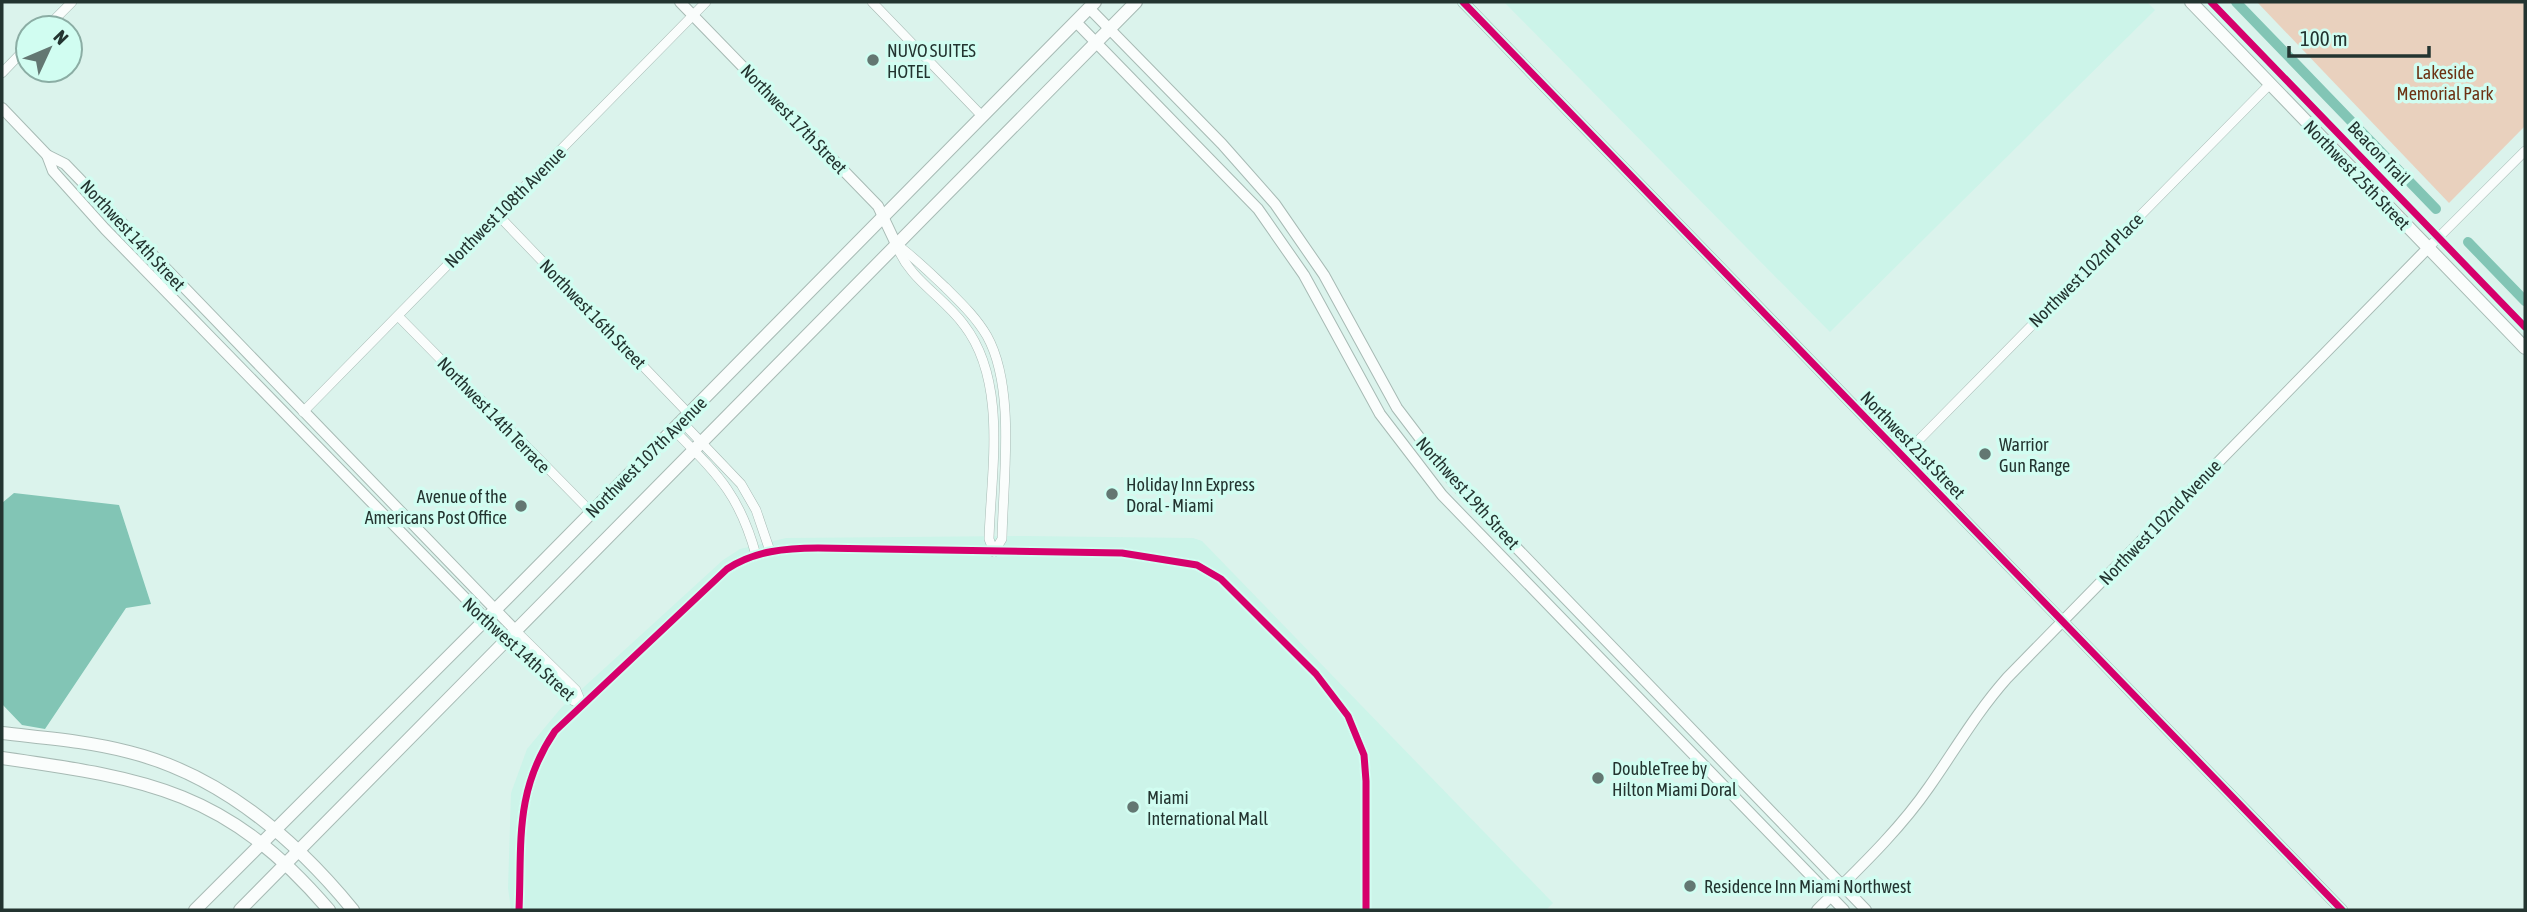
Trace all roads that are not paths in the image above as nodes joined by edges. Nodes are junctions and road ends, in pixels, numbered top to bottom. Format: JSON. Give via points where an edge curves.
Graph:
{"nodes":[{"id":1,"x":680,"y":2,"type":"edge"},
{"id":2,"x":706,"y":2,"type":"edge"},
{"id":3,"x":872,"y":2,"type":"edge"},
{"id":4,"x":1136,"y":2,"type":"edge"},
{"id":5,"x":1463,"y":2,"type":"edge"},
{"id":6,"x":2191,"y":2,"type":"edge"},
{"id":7,"x":1092,"y":5,"type":"edge"},
{"id":8,"x":694,"y":15,"type":"junction"},
{"id":9,"x":1076,"y":22,"type":"junction"},
{"id":10,"x":1110,"y":28,"type":"junction"},
{"id":11,"x":1096,"y":42,"type":"junction"},
{"id":12,"x":2270,"y":84,"type":"junction"},
{"id":13,"x":2,"y":108,"type":"edge"},
{"id":14,"x":982,"y":116,"type":"junction"},
{"id":15,"x":2525,"y":151,"type":"edge"},
{"id":16,"x":47,"y":155,"type":"junction"},
{"id":17,"x":497,"y":214,"type":"junction"},
{"id":18,"x":884,"y":216,"type":"junction"},
{"id":19,"x":896,"y":244,"type":"junction"},
{"id":20,"x":2427,"y":249,"type":"junction"},
{"id":21,"x":397,"y":316,"type":"junction"},
{"id":22,"x":2525,"y":348,"type":"edge"},
{"id":23,"x":303,"y":412,"type":"junction"},
{"id":24,"x":293,"y":422,"type":"junction"},
{"id":25,"x":681,"y":422,"type":"junction"},
{"id":26,"x":698,"y":447,"type":"junction"},
{"id":27,"x":1902,"y":457,"type":"junction"},
{"id":28,"x":388,"y":500,"type":"junction"},
{"id":29,"x":378,"y":510,"type":"junction"},
{"id":30,"x":591,"y":512,"type":"junction"},
{"id":31,"x":769,"y":551,"type":"junction"},
{"id":32,"x":994,"y":552,"type":"junction"},
{"id":33,"x":756,"y":555,"type":"junction"},
{"id":34,"x":496,"y":611,"type":"junction"},
{"id":35,"x":485,"y":621,"type":"junction"},
{"id":36,"x":2062,"y":622,"type":"junction"},
{"id":37,"x":512,"y":636,"type":"junction"},
{"id":38,"x":582,"y":705,"type":"junction"},
{"id":39,"x":2,"y":733,"type":"edge"},
{"id":40,"x":2,"y":758,"type":"edge"},
{"id":41,"x":275,"y":829,"type":"junction"},
{"id":42,"x":261,"y":843,"type":"junction"},
{"id":43,"x":299,"y":853,"type":"junction"},
{"id":44,"x":286,"y":866,"type":"junction"},
{"id":45,"x":1841,"y":885,"type":"junction"},
{"id":46,"x":1830,"y":897,"type":"junction"},
{"id":47,"x":195,"y":910,"type":"edge"},
{"id":48,"x":240,"y":910,"type":"edge"},
{"id":49,"x":329,"y":910,"type":"edge"},
{"id":50,"x":353,"y":910,"type":"edge"},
{"id":51,"x":519,"y":910,"type":"edge"},
{"id":52,"x":1366,"y":910,"type":"edge"},
{"id":53,"x":1817,"y":910,"type":"edge"},
{"id":54,"x":1844,"y":910,"type":"edge"},
{"id":55,"x":1866,"y":910,"type":"edge"},
{"id":56,"x":2342,"y":910,"type":"edge"}],
"edges":[{"from":1,"to":8,"type":"street","name":"Northwest 17th Street"},
{"from":2,"to":8,"type":"street","name":"Northwest 108th Avenue"},
{"from":3,"to":14,"type":"street"},
{"from":4,"to":10,"type":"main road","name":"Northwest 107th Avenue"},
{"from":5,"to":27,"type":"street","name":"Northwest 21st Street"},
{"from":6,"to":12,"type":"main road","name":"Northwest 25th Street"},
{"from":7,"to":9,"type":"main road","name":"Northwest 107th Avenue"},
{"from":7,"to":10,"type":"street","name":"Northwest 19th Street"},
{"from":8,"to":17,"type":"street","name":"Northwest 108th Avenue"},
{"from":8,"to":18,"type":"street","name":"Northwest 17th Street"},
{"from":9,"to":11,"type":"street","name":"Northwest 19th Street"},
{"from":9,"to":14,"type":"main road","name":"Northwest 107th Avenue"},
{"from":10,"to":11,"type":"main road","name":"Northwest 107th Avenue"},
{"from":10,"to":45,"type":"street","name":"Northwest 19th Street","via":[[1235,157],[1282,213],[1324,275],[1396,408],[1446,473]]},
{"from":11,"to":19,"type":"main road","name":"Northwest 107th Avenue"},
{"from":11,"to":46,"type":"street","name":"Northwest 19th Street","via":[[1258,209],[1304,275],[1380,414],[1442,495]]},
{"from":12,"to":20,"type":"main road","name":"Northwest 25th Street"},
{"from":12,"to":27,"type":"street","name":"Northwest 102nd Place"},
{"from":13,"to":16,"type":"street","name":"Northwest 14th Street"},
{"from":14,"to":18,"type":"main road","name":"Northwest 107th Avenue"},
{"from":15,"to":20,"type":"street","name":"Northwest 102nd Avenue"},
{"from":16,"to":23,"type":"street","name":"Northwest 14th Street","via":[[65,164]]},
{"from":16,"to":24,"type":"street","name":"Northwest 14th Street","via":[[53,171],[94,216]]},
{"from":17,"to":21,"type":"street","name":"Northwest 108th Avenue"},
{"from":17,"to":25,"type":"street","name":"Northwest 16th Street"},
{"from":18,"to":19,"type":"street","name":"Northwest 17th Street"},
{"from":18,"to":25,"type":"main road","name":"Northwest 107th Avenue"},
{"from":19,"to":26,"type":"main road","name":"Northwest 107th Avenue"},
{"from":19,"to":32,"type":"street","via":[[973,316],[999,364],[1004,411],[1002,539]]},
{"from":20,"to":22,"type":"main road","name":"Northwest 25th Street"},
{"from":20,"to":36,"type":"street","name":"Northwest 102nd Avenue"},
{"from":21,"to":23,"type":"street","name":"Northwest 108th Avenue"},
{"from":21,"to":30,"type":"street","name":"Northwest 14th Terrace"},
{"from":23,"to":24,"type":"street"},
{"from":23,"to":28,"type":"street","name":"Northwest 14th Street"},
{"from":24,"to":29,"type":"street","name":"Northwest 14th Street"},
{"from":25,"to":26,"type":"street","name":"Northwest 16th Street"},
{"from":25,"to":30,"type":"main road","name":"Northwest 107th Avenue"},
{"from":26,"to":31,"type":"street","name":"Northwest 16th Street","via":[[744,489]]},
{"from":26,"to":33,"type":"street","name":"Northwest 16th Street","via":[[734,495]]},
{"from":26,"to":37,"type":"main road","name":"Northwest 107th Avenue"},
{"from":27,"to":36,"type":"street","name":"Northwest 21st Street"},
{"from":28,"to":29,"type":"street"},
{"from":28,"to":34,"type":"street","name":"Northwest 14th Street"},
{"from":29,"to":35,"type":"street","name":"Northwest 14th Street"},
{"from":30,"to":34,"type":"main road","name":"Northwest 107th Avenue"},
{"from":31,"to":32,"type":"street"},
{"from":31,"to":33,"type":"street"},
{"from":32,"to":52,"type":"street","via":[[1122,553],[1174,559],[1197,565],[1242,597],[1333,692],[1360,743],[1366,781]]},
{"from":33,"to":38,"type":"street","via":[[716,577]]},
{"from":34,"to":35,"type":"main road","name":"Northwest 107th Avenue"},
{"from":34,"to":37,"type":"street","name":"Northwest 14th Street"},
{"from":35,"to":37,"type":"street","name":"Northwest 14th Street"},
{"from":35,"to":41,"type":"main road","name":"Northwest 107th Avenue"},
{"from":36,"to":45,"type":"street","name":"Northwest 102nd Avenue","via":[[1978,711],[1929,788]]},
{"from":36,"to":56,"type":"street","name":"Northwest 21st Street"},
{"from":37,"to":38,"type":"street","name":"Northwest 14th Street","via":[[576,690]]},
{"from":37,"to":43,"type":"main road","name":"Northwest 107th Avenue"},
{"from":38,"to":51,"type":"street","via":[[548,741],[528,782],[521,823]]},
{"from":39,"to":41,"type":"main road","via":[[130,752],[170,765],[229,794]]},
{"from":40,"to":42,"type":"main road","via":[[120,776],[158,787],[217,812]]},
{"from":41,"to":42,"type":"main road","name":"Northwest 107th Avenue"},
{"from":41,"to":43,"type":"main road"},
{"from":42,"to":44,"type":"main road"},
{"from":42,"to":47,"type":"main road","name":"Northwest 107th Avenue"},
{"from":43,"to":44,"type":"main road","name":"Northwest 107th Avenue"},
{"from":43,"to":50,"type":"main road"},
{"from":44,"to":48,"type":"main road","name":"Northwest 107th Avenue"},
{"from":44,"to":49,"type":"main road"},
{"from":45,"to":46,"type":"street","name":"Northwest 102nd Avenue"},
{"from":45,"to":55,"type":"street","name":"Northwest 19th Street"},
{"from":46,"to":53,"type":"street","name":"Northwest 102nd Avenue"},
{"from":46,"to":54,"type":"street","name":"Northwest 19th Street"}]}
